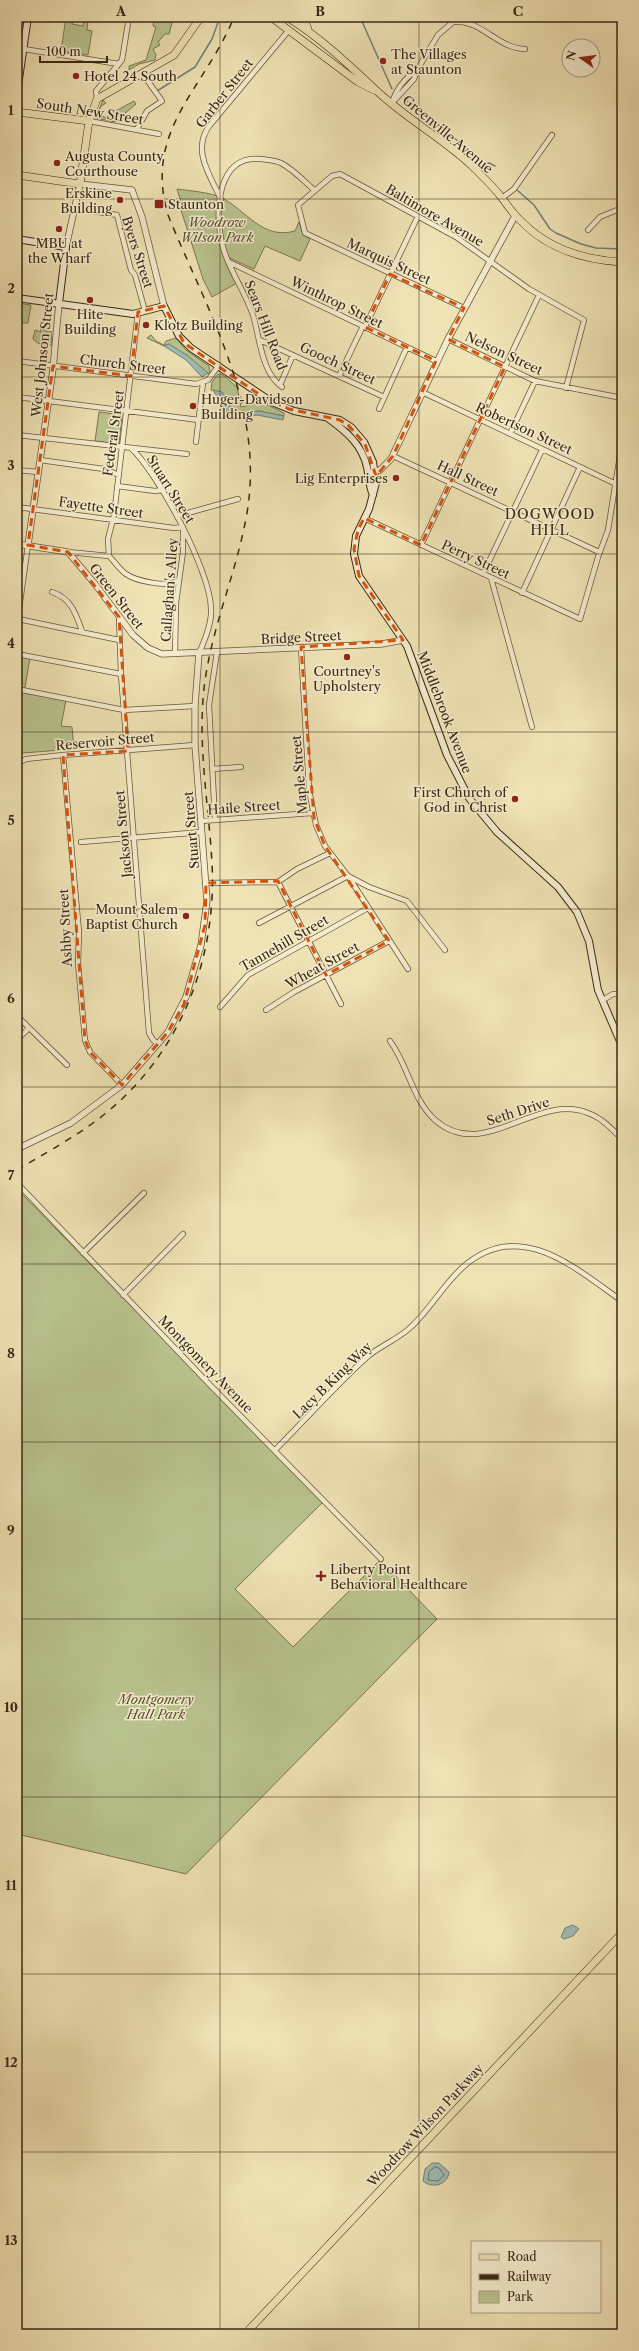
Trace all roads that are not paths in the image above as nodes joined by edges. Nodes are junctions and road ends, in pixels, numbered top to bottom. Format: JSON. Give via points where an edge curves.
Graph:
{"nodes":[{"id":1,"x":28,"y":17,"type":"edge"},
{"id":2,"x":129,"y":17,"type":"edge"},
{"id":3,"x":191,"y":17,"type":"edge"},
{"id":4,"x":271,"y":17,"type":"edge"},
{"id":5,"x":303,"y":17,"type":"edge"},
{"id":6,"x":291,"y":18,"type":"edge"},
{"id":7,"x":199,"y":20,"type":"edge"},
{"id":8,"x":287,"y":29,"type":"junction"},
{"id":9,"x":315,"y":36,"type":"junction"},
{"id":10,"x":20,"y":49,"type":"edge"},
{"id":11,"x":524,"y":49,"type":"dead end"},
{"id":12,"x":119,"y":64,"type":"junction"},
{"id":13,"x":142,"y":73,"type":"junction"},
{"id":14,"x":378,"y":92,"type":"junction"},
{"id":15,"x":17,"y":93,"type":"edge"},
{"id":16,"x":97,"y":99,"type":"junction"},
{"id":17,"x":392,"y":103,"type":"junction"},
{"id":18,"x":17,"y":112,"type":"edge"},
{"id":19,"x":89,"y":122,"type":"junction"},
{"id":20,"x":137,"y":130,"type":"junction"},
{"id":21,"x":159,"y":134,"type":"dead end"},
{"id":22,"x":552,"y":136,"type":"dead end"},
{"id":23,"x":17,"y":175,"type":"edge"},
{"id":24,"x":80,"y":184,"type":"junction"},
{"id":25,"x":314,"y":190,"type":"junction"},
{"id":26,"x":502,"y":198,"type":"junction"},
{"id":27,"x":221,"y":199,"type":"junction"},
{"id":28,"x":75,"y":208,"type":"junction"},
{"id":29,"x":622,"y":208,"type":"edge"},
{"id":30,"x":418,"y":216,"type":"junction"},
{"id":31,"x":515,"y":216,"type":"junction"},
{"id":32,"x":588,"y":230,"type":"dead end"},
{"id":33,"x":305,"y":233,"type":"joint"},
{"id":34,"x":17,"y":239,"type":"edge"},
{"id":35,"x":66,"y":247,"type":"junction"},
{"id":36,"x":490,"y":259,"type":"junction"},
{"id":37,"x":229,"y":262,"type":"junction"},
{"id":38,"x":622,"y":262,"type":"edge"},
{"id":39,"x":390,"y":274,"type":"junction"},
{"id":40,"x":539,"y":295,"type":"junction"},
{"id":41,"x":17,"y":298,"type":"edge"},
{"id":42,"x":59,"y":304,"type":"junction"},
{"id":43,"x":164,"y":306,"type":"junction"},
{"id":44,"x":464,"y":308,"type":"junction"},
{"id":45,"x":142,"y":312,"type":"junction"},
{"id":46,"x":364,"y":326,"type":"junction"},
{"id":47,"x":448,"y":339,"type":"junction"},
{"id":48,"x":260,"y":340,"type":"junction"},
{"id":49,"x":407,"y":347,"type":"junction"},
{"id":50,"x":293,"y":355,"type":"junction"},
{"id":51,"x":17,"y":361,"type":"edge"},
{"id":52,"x":436,"y":361,"type":"junction"},
{"id":53,"x":53,"y":366,"type":"junction"},
{"id":54,"x":219,"y":366,"type":"junction"},
{"id":55,"x":505,"y":367,"type":"junction"},
{"id":56,"x":131,"y":376,"type":"junction"},
{"id":57,"x":339,"y":376,"type":"junction"},
{"id":58,"x":536,"y":381,"type":"junction"},
{"id":59,"x":203,"y":383,"type":"junction"},
{"id":60,"x":566,"y":388,"type":"junction"},
{"id":61,"x":422,"y":392,"type":"junction"},
{"id":62,"x":17,"y":397,"type":"edge"},
{"id":63,"x":384,"y":397,"type":"junction"},
{"id":64,"x":622,"y":398,"type":"edge"},
{"id":65,"x":49,"y":402,"type":"junction"},
{"id":66,"x":378,"y":409,"type":"dead end"},
{"id":67,"x":127,"y":412,"type":"junction"},
{"id":68,"x":329,"y":419,"type":"junction"},
{"id":69,"x":198,"y":420,"type":"junction"},
{"id":70,"x":481,"y":420,"type":"junction"},
{"id":71,"x":510,"y":434,"type":"junction"},
{"id":72,"x":17,"y":435,"type":"edge"},
{"id":73,"x":43,"y":438,"type":"junction"},
{"id":74,"x":196,"y":442,"type":"dead end"},
{"id":75,"x":622,"y":443,"type":"edge"},
{"id":76,"x":123,"y":447,"type":"junction"},
{"id":77,"x":131,"y":448,"type":"junction"},
{"id":78,"x":542,"y":450,"type":"junction"},
{"id":79,"x":187,"y":454,"type":"dead end"},
{"id":80,"x":393,"y":456,"type":"junction"},
{"id":81,"x":40,"y":460,"type":"junction"},
{"id":82,"x":580,"y":467,"type":"junction"},
{"id":83,"x":17,"y":470,"type":"edge"},
{"id":84,"x":38,"y":472,"type":"junction"},
{"id":85,"x":375,"y":472,"type":"junction"},
{"id":86,"x":368,"y":473,"type":"junction"},
{"id":87,"x":119,"y":475,"type":"junction"},
{"id":88,"x":451,"y":483,"type":"junction"},
{"id":89,"x":616,"y":484,"type":"junction"},
{"id":90,"x":117,"y":486,"type":"junction"},
{"id":91,"x":162,"y":490,"type":"junction"},
{"id":92,"x":373,"y":495,"type":"junction"},
{"id":93,"x":238,"y":499,"type":"dead end"},
{"id":94,"x":17,"y":507,"type":"edge"},
{"id":95,"x":33,"y":509,"type":"junction"},
{"id":96,"x":513,"y":511,"type":"junction"},
{"id":97,"x":177,"y":516,"type":"junction"},
{"id":98,"x":364,"y":518,"type":"junction"},
{"id":99,"x":112,"y":520,"type":"junction"},
{"id":100,"x":183,"y":527,"type":"junction"},
{"id":101,"x":552,"y":530,"type":"junction"},
{"id":102,"x":17,"y":544,"type":"edge"},
{"id":103,"x":28,"y":545,"type":"junction"},
{"id":104,"x":422,"y":545,"type":"junction"},
{"id":105,"x":68,"y":552,"type":"junction"},
{"id":106,"x":599,"y":552,"type":"junction"},
{"id":107,"x":109,"y":556,"type":"junction"},
{"id":108,"x":484,"y":574,"type":"junction"},
{"id":109,"x":491,"y":578,"type":"junction"},
{"id":110,"x":179,"y":579,"type":"junction"},
{"id":111,"x":52,"y":592,"type":"dead end"},
{"id":112,"x":522,"y":592,"type":"junction"},
{"id":113,"x":119,"y":618,"type":"junction"},
{"id":114,"x":17,"y":622,"type":"edge"},
{"id":115,"x":82,"y":631,"type":"junction"},
{"id":116,"x":120,"y":640,"type":"junction"},
{"id":117,"x":404,"y":640,"type":"junction"},
{"id":118,"x":301,"y":647,"type":"junction"},
{"id":119,"x":217,"y":652,"type":"junction"},
{"id":120,"x":200,"y":653,"type":"junction"},
{"id":121,"x":17,"y":654,"type":"edge"},
{"id":122,"x":175,"y":654,"type":"junction"},
{"id":123,"x":121,"y":674,"type":"junction"},
{"id":124,"x":17,"y":689,"type":"edge"},
{"id":125,"x":195,"y":706,"type":"junction"},
{"id":126,"x":124,"y":710,"type":"junction"},
{"id":127,"x":532,"y":728,"type":"dead end"},
{"id":128,"x":195,"y":745,"type":"junction"},
{"id":129,"x":128,"y":751,"type":"junction"},
{"id":130,"x":63,"y":755,"type":"junction"},
{"id":131,"x":17,"y":764,"type":"edge"},
{"id":132,"x":241,"y":767,"type":"dead end"},
{"id":133,"x":212,"y":769,"type":"junction"},
{"id":134,"x":312,"y":813,"type":"junction"},
{"id":135,"x":215,"y":820,"type":"junction"},
{"id":136,"x":201,"y":821,"type":"junction"},
{"id":137,"x":202,"y":832,"type":"junction"},
{"id":138,"x":135,"y":838,"type":"junction"},
{"id":139,"x":81,"y":842,"type":"dead end"},
{"id":140,"x":330,"y":854,"type":"junction"},
{"id":141,"x":348,"y":876,"type":"junction"},
{"id":142,"x":277,"y":882,"type":"junction"},
{"id":143,"x":206,"y":883,"type":"junction"},
{"id":144,"x":290,"y":907,"type":"junction"},
{"id":145,"x":368,"y":908,"type":"junction"},
{"id":146,"x":259,"y":923,"type":"dead end"},
{"id":147,"x":389,"y":941,"type":"junction"},
{"id":148,"x":308,"y":942,"type":"junction"},
{"id":149,"x":445,"y":950,"type":"dead end"},
{"id":150,"x":408,"y":969,"type":"dead end"},
{"id":151,"x":326,"y":975,"type":"junction"},
{"id":152,"x":622,"y":994,"type":"edge"},
{"id":153,"x":603,"y":1000,"type":"junction"},
{"id":154,"x":341,"y":1004,"type":"dead end"},
{"id":155,"x":220,"y":1006,"type":"dead end"},
{"id":156,"x":266,"y":1010,"type":"dead end"},
{"id":157,"x":17,"y":1016,"type":"edge"},
{"id":158,"x":29,"y":1028,"type":"junction"},
{"id":159,"x":17,"y":1040,"type":"edge"},
{"id":160,"x":390,"y":1041,"type":"dead end"},
{"id":161,"x":158,"y":1044,"type":"junction"},
{"id":162,"x":622,"y":1046,"type":"edge"},
{"id":163,"x":67,"y":1065,"type":"dead end"},
{"id":164,"x":122,"y":1085,"type":"junction"},
{"id":165,"x":622,"y":1139,"type":"edge"},
{"id":166,"x":17,"y":1149,"type":"edge"},
{"id":167,"x":17,"y":1183,"type":"edge"},
{"id":168,"x":144,"y":1193,"type":"dead end"},
{"id":169,"x":183,"y":1234,"type":"dead end"},
{"id":170,"x":83,"y":1253,"type":"junction"},
{"id":171,"x":123,"y":1295,"type":"junction"},
{"id":172,"x":622,"y":1301,"type":"edge"},
{"id":173,"x":275,"y":1450,"type":"junction"},
{"id":174,"x":382,"y":1558,"type":"dead end"},
{"id":175,"x":622,"y":1933,"type":"edge"},
{"id":176,"x":245,"y":2334,"type":"edge"}],
"edges":[{"from":1,"to":10,"type":"main road"},
{"from":2,"to":12,"type":"street"},
{"from":3,"to":7,"type":"street"},
{"from":4,"to":8,"type":"main road","name":"Greenville Avenue"},
{"from":5,"to":9,"type":"main road","via":[[306,28]]},
{"from":6,"to":8,"type":"main road"},
{"from":6,"to":9,"type":"main road","name":"Greenville Avenue"},
{"from":7,"to":13,"type":"main road","via":[[176,53]]},
{"from":8,"to":14,"type":"main road","name":"Greenville Avenue","via":[[358,82]]},
{"from":8,"to":27,"type":"street","name":"Garber Street","via":[[204,135],[201,146],[202,158]]},
{"from":9,"to":14,"type":"main road","name":"Greenville Avenue","via":[[365,77]]},
{"from":10,"to":12,"type":"street"},
{"from":10,"to":15,"type":"main road"},
{"from":11,"to":17,"type":"street","via":[[511,48],[467,23],[453,22],[438,35],[414,79]]},
{"from":12,"to":16,"type":"street","via":[[96,91]]},
{"from":13,"to":16,"type":"main road"},
{"from":13,"to":20,"type":"street","via":[[162,101],[147,111]]},
{"from":14,"to":17,"type":"main road","name":"Greenville Avenue"},
{"from":16,"to":19,"type":"main road"},
{"from":17,"to":26,"type":"main road","name":"Greenville Avenue","via":[[470,165]]},
{"from":18,"to":19,"type":"main road","name":"South New Street"},
{"from":19,"to":20,"type":"street","name":"South New Street"},
{"from":19,"to":24,"type":"main road"},
{"from":20,"to":21,"type":"street","name":"South New Street"},
{"from":22,"to":26,"type":"street","via":[[514,189]]},
{"from":23,"to":24,"type":"main road"},
{"from":24,"to":28,"type":"street","name":"West Johnson Street"},
{"from":24,"to":43,"type":"street","name":"Middlebrook Avenue","via":[[132,190],[142,215]]},
{"from":25,"to":27,"type":"street","via":[[282,164],[252,158],[240,161],[229,170]]},
{"from":25,"to":30,"type":"street","name":"Baltimore Avenue","via":[[334,174],[340,174]]},
{"from":25,"to":33,"type":"street","name":"Baltimore Avenue","via":[[298,207]]},
{"from":26,"to":31,"type":"main road","name":"Greenville Avenue"},
{"from":27,"to":37,"type":"street","name":"Sears Hill Road","via":[[220,234]]},
{"from":28,"to":35,"type":"street","name":"West Johnson Street"},
{"from":28,"to":45,"type":"street","name":"Byers Street","via":[[117,215],[131,270],[135,275]]},
{"from":29,"to":32,"type":"street","via":[[600,217]]},
{"from":30,"to":36,"type":"street","name":"Baltimore Avenue"},
{"from":30,"to":39,"type":"street"},
{"from":31,"to":36,"type":"street"},
{"from":31,"to":38,"type":"main road","name":"Greenville Avenue","via":[[538,236],[567,252],[588,258]]},
{"from":33,"to":39,"type":"street","name":"Marquis Street"},
{"from":34,"to":35,"type":"main road"},
{"from":35,"to":42,"type":"main road","name":"West Johnson Street"},
{"from":36,"to":40,"type":"street","name":"Baltimore Avenue"},
{"from":36,"to":44,"type":"street"},
{"from":37,"to":46,"type":"street","name":"Winthrop Street"},
{"from":37,"to":48,"type":"street","name":"Sears Hill Road","via":[[248,302]]},
{"from":39,"to":44,"type":"street","name":"Marquis Street"},
{"from":39,"to":46,"type":"street"},
{"from":40,"to":55,"type":"street"},
{"from":40,"to":60,"type":"street","name":"Baltimore Avenue","via":[[584,320]]},
{"from":41,"to":42,"type":"main road"},
{"from":42,"to":45,"type":"main road","via":[[130,314]]},
{"from":42,"to":53,"type":"street","name":"West Johnson Street"},
{"from":43,"to":45,"type":"main road"},
{"from":43,"to":54,"type":"main road","name":"Middlebrook Avenue","via":[[184,343]]},
{"from":44,"to":47,"type":"street"},
{"from":45,"to":56,"type":"street","name":"Federal Street"},
{"from":46,"to":49,"type":"street","name":"Winthrop Street"},
{"from":46,"to":57,"type":"street"},
{"from":47,"to":52,"type":"street"},
{"from":47,"to":55,"type":"street","name":"Nelson Street"},
{"from":48,"to":50,"type":"street","name":"Gooch Street"},
{"from":48,"to":50,"type":"street","name":"Sears Hill Road","via":[[267,366],[281,386]]},
{"from":49,"to":52,"type":"street","name":"Winthrop Street"},
{"from":49,"to":63,"type":"street"},
{"from":50,"to":57,"type":"street","name":"Gooch Street"},
{"from":51,"to":53,"type":"street","name":"Church Street"},
{"from":52,"to":61,"type":"street"},
{"from":53,"to":56,"type":"street","name":"Church Street"},
{"from":53,"to":65,"type":"street","name":"West Johnson Street"},
{"from":54,"to":59,"type":"street"},
{"from":54,"to":68,"type":"main road","name":"Middlebrook Avenue","via":[[276,404]]},
{"from":55,"to":58,"type":"street","name":"Nelson Street"},
{"from":55,"to":70,"type":"street"},
{"from":56,"to":59,"type":"street","name":"Church Street","via":[[191,384]]},
{"from":56,"to":67,"type":"street","name":"Federal Street"},
{"from":57,"to":63,"type":"street","name":"Gooch Street"},
{"from":58,"to":60,"type":"street","name":"Nelson Street"},
{"from":58,"to":71,"type":"street"},
{"from":59,"to":69,"type":"street"},
{"from":60,"to":64,"type":"street","name":"Nelson Street"},
{"from":61,"to":70,"type":"street","name":"Robertson Street"},
{"from":61,"to":80,"type":"street"},
{"from":62,"to":65,"type":"street"},
{"from":63,"to":66,"type":"street"},
{"from":65,"to":67,"type":"street"},
{"from":65,"to":73,"type":"street","name":"West Johnson Street"},
{"from":67,"to":69,"type":"street"},
{"from":67,"to":76,"type":"street","name":"Federal Street"},
{"from":68,"to":85,"type":"main road","name":"Middlebrook Avenue","via":[[340,420],[357,433],[367,448]]},
{"from":68,"to":86,"type":"main road","name":"Middlebrook Avenue","via":[[344,429],[355,441]]},
{"from":69,"to":74,"type":"street"},
{"from":70,"to":71,"type":"street","name":"Robertson Street"},
{"from":70,"to":88,"type":"street"},
{"from":71,"to":78,"type":"street","name":"Robertson Street"},
{"from":72,"to":73,"type":"street"},
{"from":73,"to":76,"type":"street"},
{"from":73,"to":81,"type":"street","name":"West Johnson Street"},
{"from":75,"to":89,"type":"street"},
{"from":76,"to":77,"type":"street"},
{"from":76,"to":87,"type":"street","name":"Federal Street"},
{"from":77,"to":79,"type":"street"},
{"from":77,"to":91,"type":"street","name":"Stuart Street"},
{"from":78,"to":82,"type":"street","name":"Robertson Street"},
{"from":78,"to":96,"type":"street"},
{"from":80,"to":85,"type":"street","via":[[382,470]]},
{"from":80,"to":88,"type":"street","name":"Hall Street"},
{"from":81,"to":84,"type":"street","name":"West Johnson Street"},
{"from":81,"to":87,"type":"street","via":[[104,469]]},
{"from":82,"to":89,"type":"street","name":"Robertson Street"},
{"from":82,"to":101,"type":"street"},
{"from":83,"to":84,"type":"street"},
{"from":84,"to":95,"type":"street","name":"West Johnson Street"},
{"from":85,"to":86,"type":"street"},
{"from":85,"to":92,"type":"main road","name":"Middlebrook Avenue","via":[[376,491]]},
{"from":86,"to":92,"type":"main road","name":"Middlebrook Avenue"},
{"from":87,"to":90,"type":"street","name":"Federal Street"},
{"from":88,"to":96,"type":"street","name":"Hall Street"},
{"from":88,"to":104,"type":"street"},
{"from":89,"to":106,"type":"street","via":[[609,525]]},
{"from":90,"to":91,"type":"street"},
{"from":90,"to":99,"type":"street","name":"Federal Street"},
{"from":91,"to":97,"type":"street","name":"Stuart Street"},
{"from":92,"to":98,"type":"main road","name":"Middlebrook Avenue"},
{"from":93,"to":97,"type":"street"},
{"from":94,"to":95,"type":"street","name":"Fayette Street"},
{"from":95,"to":99,"type":"street","name":"Fayette Street"},
{"from":95,"to":103,"type":"street","name":"West Johnson Street"},
{"from":96,"to":101,"type":"street","name":"Hall Street"},
{"from":96,"to":108,"type":"street"},
{"from":97,"to":100,"type":"street","name":"Stuart Street"},
{"from":98,"to":104,"type":"street","name":"Perry Street"},
{"from":98,"to":117,"type":"main road","name":"Middlebrook Avenue","via":[[354,544],[357,571],[364,585]]},
{"from":99,"to":100,"type":"street","name":"Fayette Street"},
{"from":99,"to":107,"type":"street","name":"Federal Street","via":[[108,542]]},
{"from":100,"to":110,"type":"street","name":"Callaghan's Alley","via":[[184,547]]},
{"from":100,"to":120,"type":"street","name":"Stuart Street","via":[[206,580],[211,606],[210,620]]},
{"from":101,"to":106,"type":"street","name":"Hall Street"},
{"from":101,"to":112,"type":"street"},
{"from":102,"to":103,"type":"street"},
{"from":103,"to":105,"type":"street"},
{"from":103,"to":114,"type":"street","name":"West Johnson Street"},
{"from":104,"to":108,"type":"street","name":"Perry Street"},
{"from":105,"to":107,"type":"street"},
{"from":105,"to":113,"type":"street","name":"Green Street"},
{"from":106,"to":112,"type":"street","name":"Perry Street","via":[[580,619]]},
{"from":107,"to":110,"type":"street","via":[[134,578],[169,584]]},
{"from":108,"to":109,"type":"street","name":"Perry Street"},
{"from":109,"to":112,"type":"street","name":"Perry Street"},
{"from":109,"to":127,"type":"street"},
{"from":110,"to":122,"type":"street","name":"Callaghan's Alley"},
{"from":111,"to":115,"type":"street","via":[[71,604]]},
{"from":113,"to":116,"type":"street","name":"Jackson Street"},
{"from":113,"to":122,"type":"street","name":"Green Street","via":[[148,648],[160,653]]},
{"from":114,"to":115,"type":"street"},
{"from":115,"to":116,"type":"street"},
{"from":116,"to":123,"type":"street","name":"Jackson Street"},
{"from":117,"to":118,"type":"street","name":"Bridge Street","via":[[382,644]]},
{"from":117,"to":153,"type":"main road","name":"Middlebrook Avenue","via":[[447,755],[470,798],[503,839],[558,887],[577,912],[588,937],[596,983]]},
{"from":118,"to":119,"type":"street","name":"Bridge Street"},
{"from":118,"to":134,"type":"street","name":"Maple Street"},
{"from":119,"to":120,"type":"street","name":"Bridge Street"},
{"from":119,"to":133,"type":"street","via":[[210,705]]},
{"from":120,"to":122,"type":"street","name":"Green Street"},
{"from":120,"to":125,"type":"street","name":"Stuart Street"},
{"from":121,"to":123,"type":"street"},
{"from":123,"to":126,"type":"street","name":"Jackson Street"},
{"from":124,"to":126,"type":"street"},
{"from":125,"to":126,"type":"street"},
{"from":125,"to":128,"type":"street","name":"Stuart Street"},
{"from":126,"to":129,"type":"street","name":"Jackson Street"},
{"from":128,"to":129,"type":"street","name":"Reservoir Street"},
{"from":128,"to":136,"type":"street","name":"Stuart Street"},
{"from":129,"to":130,"type":"street","name":"Reservoir Street"},
{"from":129,"to":138,"type":"street","name":"Jackson Street"},
{"from":130,"to":131,"type":"street","name":"Reservoir Street","via":[[26,760]]},
{"from":130,"to":164,"type":"street","name":"Ashby Street","via":[[79,932],[78,964],[85,1040],[90,1052]]},
{"from":132,"to":133,"type":"street"},
{"from":133,"to":135,"type":"street"},
{"from":134,"to":135,"type":"street","name":"Haile Street"},
{"from":134,"to":140,"type":"street","name":"Maple Street"},
{"from":135,"to":136,"type":"street","name":"Haile Street"},
{"from":136,"to":137,"type":"street","name":"Stuart Street"},
{"from":137,"to":138,"type":"street"},
{"from":137,"to":143,"type":"street","name":"Stuart Street"},
{"from":138,"to":139,"type":"street"},
{"from":138,"to":161,"type":"street","name":"Jackson Street","via":[[149,1033]]},
{"from":140,"to":141,"type":"street","name":"Maple Street"},
{"from":140,"to":142,"type":"street","via":[[297,869]]},
{"from":141,"to":144,"type":"street"},
{"from":141,"to":145,"type":"street","name":"Maple Street"},
{"from":141,"to":149,"type":"street","via":[[406,901]]},
{"from":142,"to":143,"type":"street"},
{"from":142,"to":144,"type":"street"},
{"from":143,"to":161,"type":"street","name":"Stuart Street","via":[[206,916],[193,976],[180,1013]]},
{"from":144,"to":146,"type":"street"},
{"from":144,"to":148,"type":"street"},
{"from":145,"to":147,"type":"street","name":"Maple Street"},
{"from":145,"to":148,"type":"street","name":"Tannehill Street"},
{"from":147,"to":150,"type":"street","name":"Maple Street"},
{"from":147,"to":151,"type":"street","name":"Wheat Street"},
{"from":148,"to":151,"type":"street"},
{"from":148,"to":155,"type":"street","name":"Tannehill Street","via":[[246,977]]},
{"from":151,"to":154,"type":"street"},
{"from":151,"to":156,"type":"street","name":"Wheat Street"},
{"from":152,"to":153,"type":"street","via":[[613,994]]},
{"from":153,"to":162,"type":"main road","name":"Middlebrook Avenue"},
{"from":157,"to":158,"type":"street"},
{"from":158,"to":159,"type":"street"},
{"from":158,"to":163,"type":"street"},
{"from":160,"to":165,"type":"street","name":"Seth Drive","via":[[397,1050],[424,1108],[439,1123],[450,1129],[464,1133],[485,1133],[549,1111],[567,1108],[596,1117]]},
{"from":161,"to":164,"type":"street","name":"Stuart Street"},
{"from":164,"to":166,"type":"street","name":"Stuart Street","via":[[71,1123]]},
{"from":167,"to":170,"type":"street","name":"Montgomery Avenue"},
{"from":168,"to":170,"type":"street"},
{"from":169,"to":171,"type":"street"},
{"from":170,"to":171,"type":"street","name":"Montgomery Avenue"},
{"from":171,"to":173,"type":"street","name":"Montgomery Avenue"},
{"from":172,"to":173,"type":"street","name":"Lacy B King Way","via":[[563,1260],[543,1250],[513,1246],[489,1251],[463,1267],[411,1328],[366,1358]]},
{"from":173,"to":174,"type":"street","name":"Montgomery Avenue"},
{"from":175,"to":176,"type":"main road","name":"Woodrow Wilson Parkway"}]}
